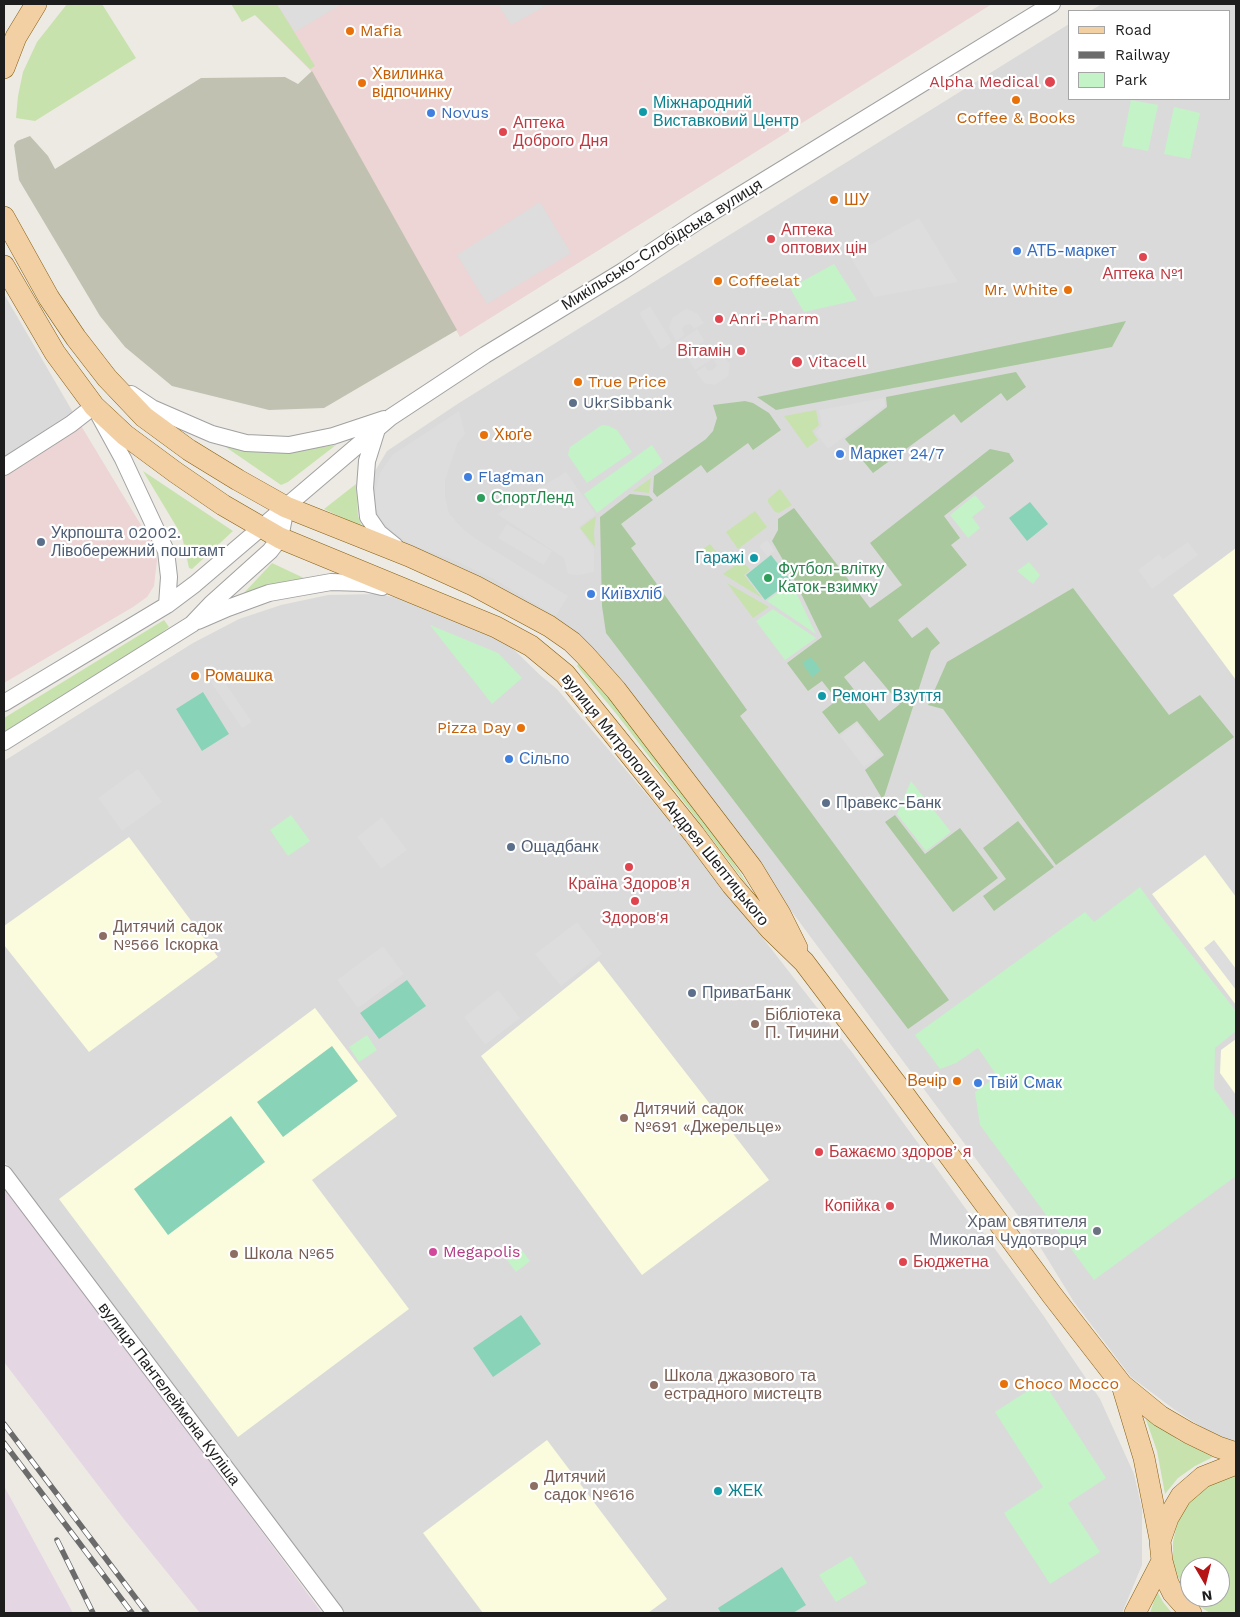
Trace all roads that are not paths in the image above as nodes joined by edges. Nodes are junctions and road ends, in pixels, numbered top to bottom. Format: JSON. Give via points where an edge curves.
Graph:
{"nodes":[{"id":1,"x":36,"y":4,"type":"edge"},
{"id":2,"x":1052,"y":4,"type":"edge"},
{"id":3,"x":4,"y":68,"type":"edge"},
{"id":4,"x":4,"y":217,"type":"edge"},
{"id":5,"x":4,"y":266,"type":"edge"},
{"id":6,"x":106,"y":378,"type":"junction"},
{"id":7,"x":94,"y":406,"type":"junction"},
{"id":8,"x":391,"y":417,"type":"junction"},
{"id":9,"x":377,"y":429,"type":"junction"},
{"id":10,"x":4,"y":467,"type":"edge"},
{"id":11,"x":286,"y":507,"type":"junction"},
{"id":12,"x":261,"y":527,"type":"junction"},
{"id":13,"x":280,"y":538,"type":"junction"},
{"id":14,"x":409,"y":556,"type":"junction"},
{"id":15,"x":413,"y":592,"type":"junction"},
{"id":16,"x":167,"y":605,"type":"junction"},
{"id":17,"x":192,"y":624,"type":"junction"},
{"id":18,"x":4,"y":703,"type":"edge"},
{"id":19,"x":4,"y":742,"type":"edge"},
{"id":20,"x":804,"y":962,"type":"junction"},
{"id":21,"x":4,"y":1174,"type":"edge"},
{"id":22,"x":1122,"y":1385,"type":"junction"},
{"id":23,"x":1236,"y":1453,"type":"edge"},
{"id":24,"x":1236,"y":1464,"type":"edge"},
{"id":25,"x":1161,"y":1551,"type":"junction"},
{"id":26,"x":335,"y":1613,"type":"edge"},
{"id":27,"x":1135,"y":1613,"type":"edge"},
{"id":28,"x":1191,"y":1613,"type":"edge"}],
"edges":[{"from":1,"to":3,"type":"main road","via":[[16,37]]},
{"from":2,"to":8,"type":"street","name":"Микільсько-Слобідська вулиця","via":[[698,221]]},
{"from":4,"to":6,"type":"main road","name":"вулиця Митрополита Андрея Шептицького","via":[[49,298]]},
{"from":5,"to":7,"type":"main road","name":"вулиця Митрополита Андрея Шептицького","via":[[55,353]]},
{"from":6,"to":8,"type":"street","via":[[152,408],[212,434],[246,444],[289,445],[333,436]]},
{"from":6,"to":11,"type":"main road","name":"вулиця Митрополита Андрея Шептицького","via":[[144,417],[174,439]]},
{"from":7,"to":10,"type":"street"},
{"from":7,"to":12,"type":"main road","name":"вулиця Митрополита Андрея Шептицького","via":[[125,435],[175,472]]},
{"from":7,"to":16,"type":"street","via":[[166,551],[169,577]]},
{"from":8,"to":9,"type":"street","name":"Микільсько-Слобідська вулиця"},
{"from":9,"to":11,"type":"street","name":"Микільсько-Слобідська вулиця"},
{"from":9,"to":14,"type":"street","via":[[367,461],[364,488],[368,517],[379,533]]},
{"from":11,"to":12,"type":"street","name":"Микільсько-Слобідська вулиця"},
{"from":11,"to":13,"type":"street"},
{"from":11,"to":14,"type":"main road","name":"вулиця Митрополита Андрея Шептицького"},
{"from":12,"to":13,"type":"main road","name":"вулиця Митрополита Андрея Шептицького"},
{"from":12,"to":16,"type":"street","name":"Микільсько-Слобідська вулиця"},
{"from":13,"to":15,"type":"main road","name":"вулиця Митрополита Андрея Шептицького"},
{"from":13,"to":17,"type":"street"},
{"from":14,"to":20,"type":"main road","name":"вулиця Митрополита Андрея Шептицького","via":[[516,608],[572,642],[585,654],[752,868]]},
{"from":15,"to":17,"type":"street","via":[[365,583],[331,582],[269,594]]},
{"from":15,"to":20,"type":"main road","name":"вулиця Митрополита Андрея Шептицького","via":[[522,641],[565,674],[732,885]]},
{"from":16,"to":18,"type":"street","name":"Микільсько-Слобідська вулиця"},
{"from":17,"to":19,"type":"street"},
{"from":20,"to":22,"type":"main road","name":"вулиця Митрополита Андрея Шептицького"},
{"from":21,"to":26,"type":"street","name":"вулиця Пантелеймона Куліша"},
{"from":22,"to":23,"type":"main road","name":"вулиця Митрополита Андрея Шептицького","via":[[1160,1416],[1189,1434]]},
{"from":22,"to":25,"type":"main road","name":"вулиця Митрополита Андрея Шептицького","via":[[1144,1458]]},
{"from":24,"to":25,"type":"main road","via":[[1203,1477],[1181,1496],[1168,1518]]},
{"from":25,"to":27,"type":"main road"},
{"from":25,"to":28,"type":"main road","name":"вулиця Митрополита Андрея Шептицького","via":[[1168,1583]]}]}
